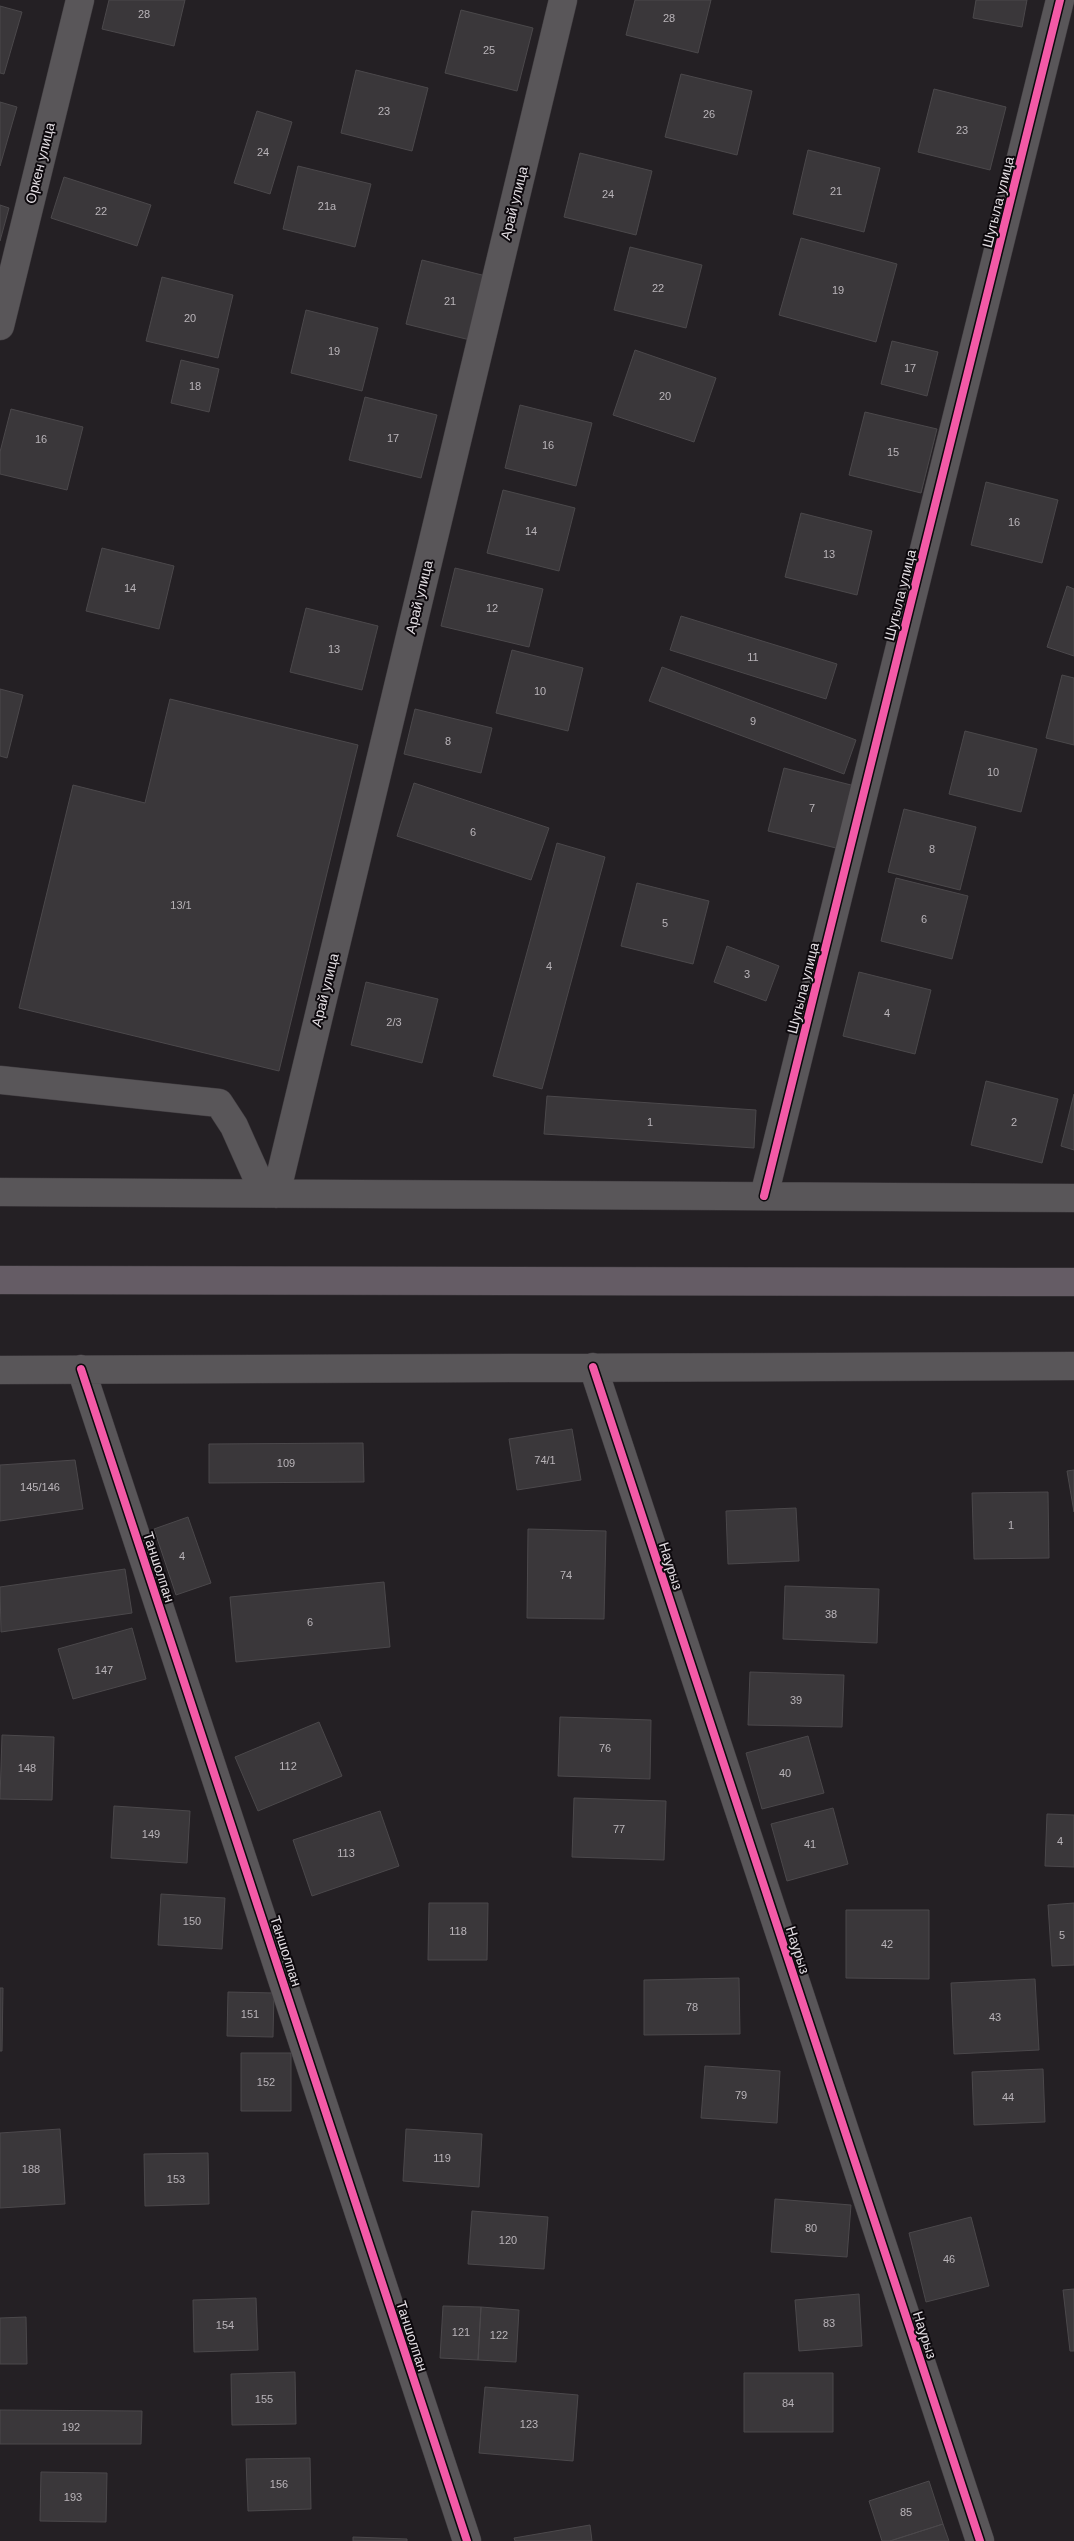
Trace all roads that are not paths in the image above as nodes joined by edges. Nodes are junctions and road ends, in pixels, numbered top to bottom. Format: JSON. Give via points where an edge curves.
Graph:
{"nodes":[{"id":1,"x":80,"y":0,"type":"edge"},
{"id":2,"x":564,"y":0,"type":"edge"},
{"id":3,"x":1060,"y":0,"type":"edge"},
{"id":4,"x":0,"y":326,"type":"edge"},
{"id":5,"x":0,"y":1080,"type":"edge"},
{"id":6,"x":0,"y":1192,"type":"edge"},
{"id":7,"x":270,"y":1193,"type":"junction"},
{"id":8,"x":764,"y":1196,"type":"junction"},
{"id":9,"x":1074,"y":1198,"type":"edge"},
{"id":10,"x":0,"y":1280,"type":"edge"},
{"id":11,"x":1074,"y":1282,"type":"edge"},
{"id":12,"x":1074,"y":1366,"type":"edge"},
{"id":13,"x":593,"y":1368,"type":"junction"},
{"id":14,"x":81,"y":1369,"type":"junction"},
{"id":15,"x":0,"y":1370,"type":"edge"},
{"id":16,"x":467,"y":2541,"type":"edge"},
{"id":17,"x":980,"y":2541,"type":"edge"}],
"edges":[{"from":1,"to":4,"type":"street","name":"Оркен улица"},
{"from":2,"to":7,"type":"street","name":"Арай улица"},
{"from":3,"to":8,"type":"street","name":"Шугыла улица"},
{"from":5,"to":7,"type":"street","via":[[219,1104]]},
{"from":6,"to":7,"type":"street"},
{"from":7,"to":8,"type":"street"},
{"from":8,"to":9,"type":"street"},
{"from":10,"to":11,"type":"main road"},
{"from":12,"to":13,"type":"street"},
{"from":13,"to":14,"type":"street"},
{"from":13,"to":17,"type":"street","name":"Наурыз"},
{"from":14,"to":15,"type":"street"},
{"from":14,"to":16,"type":"street","name":"Таншолпан"}]}
